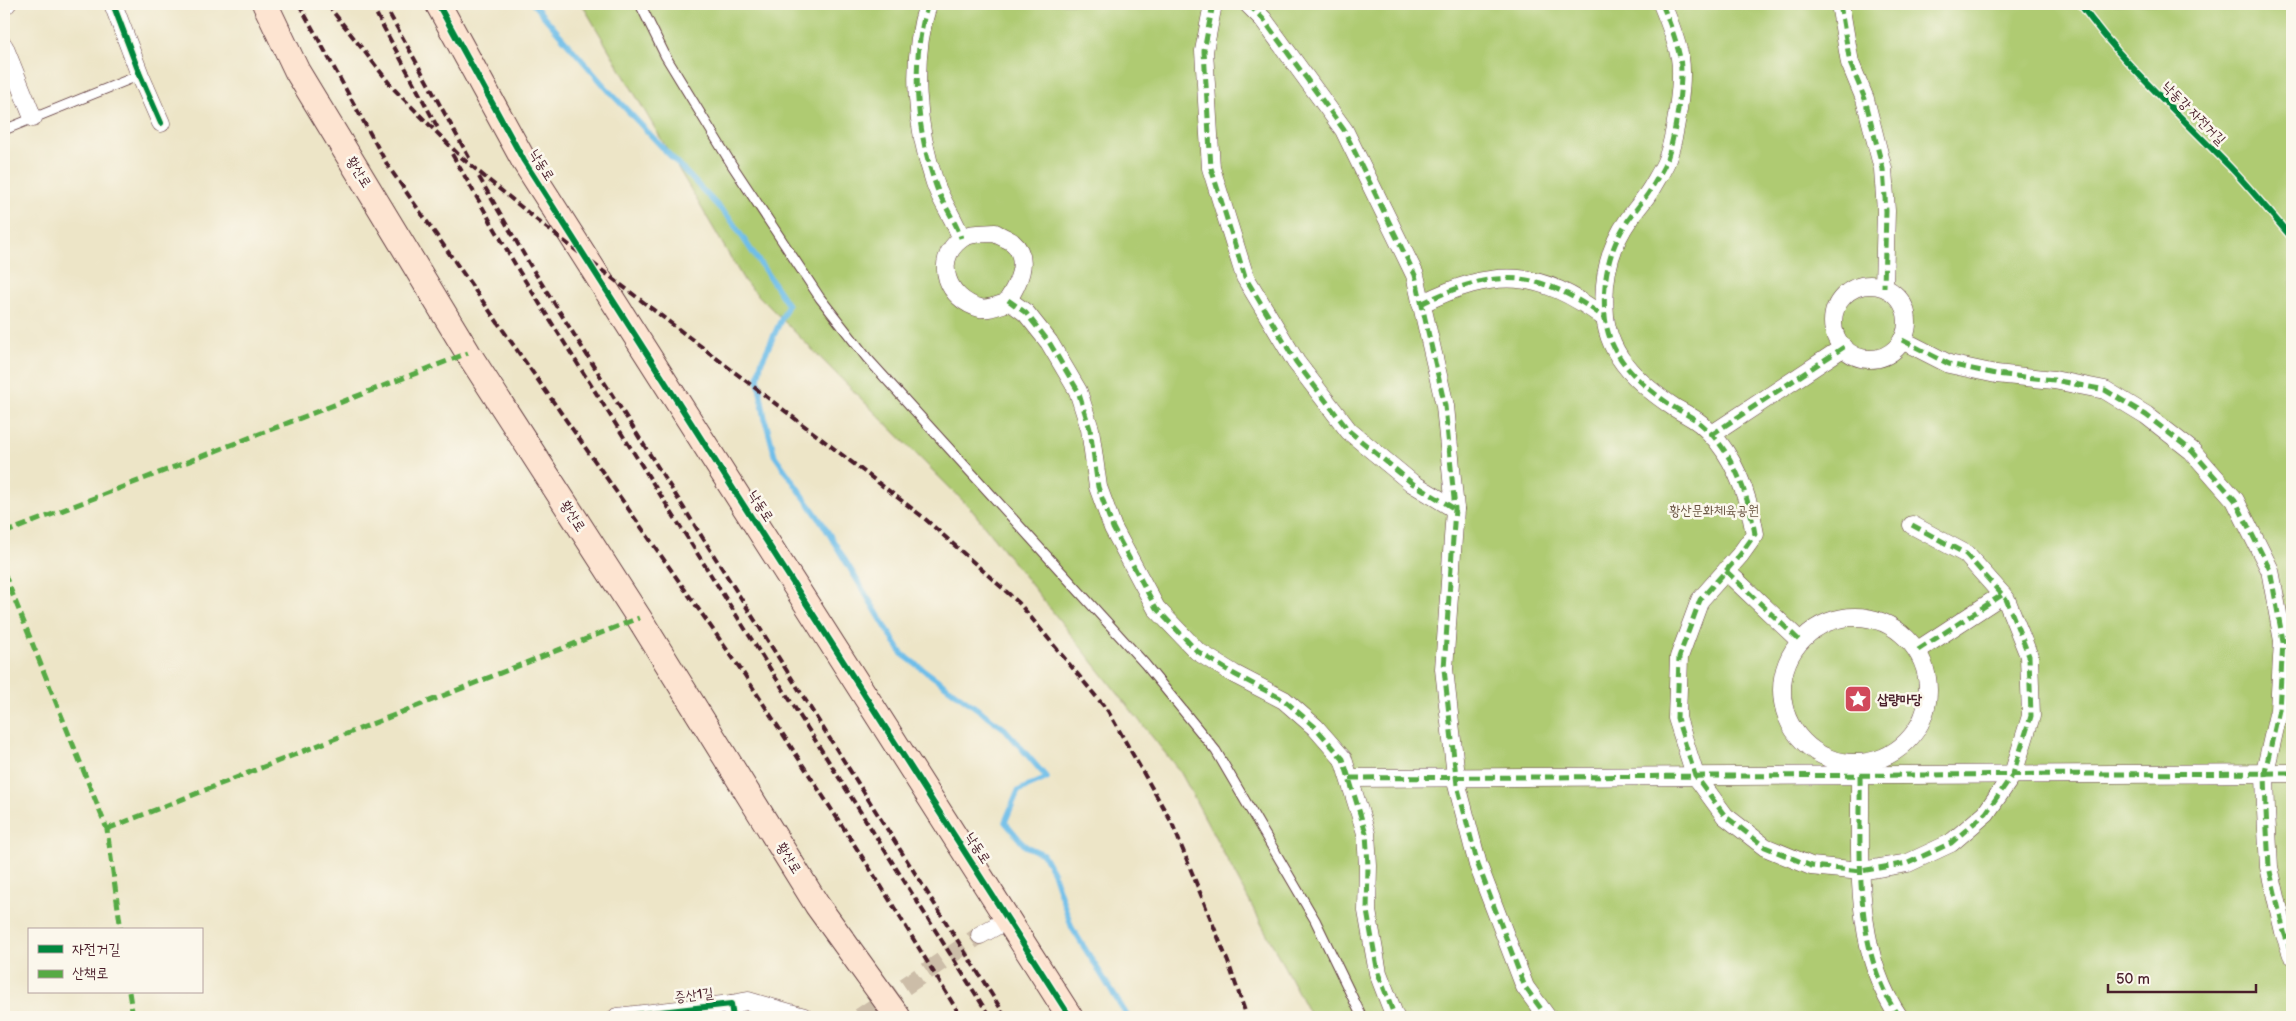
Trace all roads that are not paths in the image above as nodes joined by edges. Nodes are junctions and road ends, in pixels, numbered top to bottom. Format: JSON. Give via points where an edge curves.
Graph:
{"nodes":[{"id":1,"x":113,"y":4,"type":"edge"},
{"id":2,"x":265,"y":4,"type":"edge"},
{"id":3,"x":438,"y":4,"type":"edge"},
{"id":4,"x":640,"y":4,"type":"edge"},
{"id":5,"x":928,"y":4,"type":"edge"},
{"id":6,"x":1213,"y":4,"type":"edge"},
{"id":7,"x":1248,"y":4,"type":"edge"},
{"id":8,"x":1662,"y":4,"type":"edge"},
{"id":9,"x":1840,"y":4,"type":"edge"},
{"id":10,"x":4,"y":46,"type":"edge"},
{"id":11,"x":140,"y":75,"type":"junction"},
{"id":12,"x":33,"y":118,"type":"junction"},
{"id":13,"x":160,"y":123,"type":"dead end"},
{"id":14,"x":4,"y":130,"type":"edge"},
{"id":15,"x":961,"y":238,"type":"junction"},
{"id":16,"x":1884,"y":287,"type":"junction"},
{"id":17,"x":1008,"y":300,"type":"junction"},
{"id":18,"x":1422,"y":304,"type":"junction"},
{"id":19,"x":1605,"y":318,"type":"junction"},
{"id":20,"x":1902,"y":340,"type":"junction"},
{"id":21,"x":1844,"y":347,"type":"junction"},
{"id":22,"x":1711,"y":435,"type":"junction"},
{"id":23,"x":1455,"y":509,"type":"junction"},
{"id":24,"x":1912,"y":525,"type":"dead end"},
{"id":25,"x":1726,"y":571,"type":"junction"},
{"id":26,"x":2002,"y":595,"type":"junction"},
{"id":27,"x":1800,"y":641,"type":"junction"},
{"id":28,"x":1918,"y":650,"type":"junction"},
{"id":29,"x":2265,"y":772,"type":"junction"},
{"id":30,"x":2292,"y":773,"type":"edge"},
{"id":31,"x":2013,"y":774,"type":"junction"},
{"id":32,"x":1695,"y":775,"type":"junction"},
{"id":33,"x":1860,"y":775,"type":"junction"},
{"id":34,"x":1350,"y":778,"type":"junction"},
{"id":35,"x":1456,"y":778,"type":"junction"},
{"id":36,"x":1862,"y":871,"type":"junction"},
{"id":37,"x":1009,"y":919,"type":"junction"},
{"id":38,"x":980,"y":935,"type":"tunnel mouth"},
{"id":39,"x":2292,"y":955,"type":"edge"},
{"id":40,"x":732,"y":1010,"type":"edge"},
{"id":41,"x":617,"y":1017,"type":"edge"},
{"id":42,"x":804,"y":1017,"type":"edge"},
{"id":43,"x":898,"y":1017,"type":"edge"},
{"id":44,"x":1070,"y":1017,"type":"edge"},
{"id":45,"x":1362,"y":1017,"type":"edge"},
{"id":46,"x":1394,"y":1017,"type":"edge"},
{"id":47,"x":1548,"y":1017,"type":"edge"},
{"id":48,"x":1900,"y":1017,"type":"edge"}],
"edges":[{"from":1,"to":11,"type":"street"},
{"from":2,"to":43,"type":"street","name":"황산로","via":[[297,72],[468,353],[639,618],[817,905]]},
{"from":3,"to":37,"type":"street","name":"낙동로","via":[[524,161]]},
{"from":4,"to":45,"type":"lane","via":[[666,57],[727,157],[826,306],[867,358],[1145,664],[1216,751],[1315,920]]},
{"from":5,"to":15,"type":"street","via":[[923,17],[917,71],[922,132],[935,184]]},
{"from":6,"to":23,"type":"street","via":[[1204,51],[1211,168],[1245,276],[1296,362],[1349,431],[1412,483]]},
{"from":7,"to":18,"type":"street","via":[[1344,130],[1414,275]]},
{"from":8,"to":19,"type":"street","via":[[1680,59],[1674,129],[1666,162],[1612,249],[1605,284]]},
{"from":9,"to":16,"type":"street","via":[[1850,63],[1865,99],[1883,169],[1886,211]]},
{"from":10,"to":12,"type":"street"},
{"from":11,"to":12,"type":"lane"},
{"from":11,"to":13,"type":"street"},
{"from":12,"to":14,"type":"lane"},
{"from":15,"to":17,"type":"street","via":[[995,233],[1013,243],[1022,259],[1020,277]]},
{"from":15,"to":17,"type":"street","via":[[951,250],[948,260],[946,277],[951,288],[961,299],[981,308]]},
{"from":16,"to":20,"type":"street","via":[[1902,304],[1906,328]]},
{"from":16,"to":21,"type":"street","via":[[1860,286],[1841,299],[1833,320],[1834,332]]},
{"from":17,"to":34,"type":"street","via":[[1026,313],[1078,392],[1090,429],[1098,487],[1112,528],[1156,608],[1198,651],[1284,700],[1315,727],[1343,759]]},
{"from":18,"to":19,"type":"street","via":[[1452,289],[1480,281],[1536,280],[1559,288]]},
{"from":18,"to":23,"type":"street","via":[[1445,406]]},
{"from":19,"to":22,"type":"street","via":[[1612,343],[1625,368],[1645,388],[1701,424]]},
{"from":20,"to":21,"type":"street","via":[[1889,353],[1871,359],[1859,357]]},
{"from":20,"to":29,"type":"street","via":[[1949,364],[2105,390],[2146,415],[2192,451],[2235,500],[2270,570],[2283,641],[2279,710]]},
{"from":21,"to":22,"type":"street"},
{"from":22,"to":25,"type":"street","via":[[1724,450],[1750,502],[1755,534]]},
{"from":23,"to":35,"type":"street","via":[[1444,669]]},
{"from":24,"to":26,"type":"street","via":[[1966,554]]},
{"from":25,"to":27,"type":"street"},
{"from":25,"to":32,"type":"street","via":[[1700,600],[1678,657],[1677,718]]},
{"from":26,"to":28,"type":"street"},
{"from":26,"to":31,"type":"street","via":[[2029,656],[2031,716]]},
{"from":27,"to":28,"type":"street","via":[[1826,622],[1851,617],[1876,620],[1898,630]]},
{"from":27,"to":28,"type":"street","via":[[1782,675],[1782,699],[1788,722],[1802,741],[1820,755],[1843,763],[1867,763],[1889,755],[1909,740],[1923,719],[1929,695],[1926,670]]},
{"from":29,"to":30,"type":"street"},
{"from":29,"to":31,"type":"street"},
{"from":29,"to":39,"type":"street","via":[[2269,867]]},
{"from":31,"to":33,"type":"street"},
{"from":31,"to":36,"type":"street","via":[[1986,813],[1951,843],[1908,863]]},
{"from":32,"to":33,"type":"street"},
{"from":32,"to":35,"type":"street"},
{"from":32,"to":36,"type":"street","via":[[1725,816],[1764,847],[1811,866]]},
{"from":33,"to":36,"type":"street"},
{"from":34,"to":35,"type":"street"},
{"from":34,"to":46,"type":"street","via":[[1366,833],[1367,911],[1378,973]]},
{"from":35,"to":47,"type":"street","via":[[1478,865],[1525,987]]},
{"from":36,"to":48,"type":"street","via":[[1870,949],[1880,981]]},
{"from":37,"to":38,"type":"street"},
{"from":37,"to":44,"type":"street","name":"낙동로"},
{"from":40,"to":41,"type":"street","name":"증산1길"},
{"from":40,"to":42,"type":"street","name":"증산1길","via":[[748,1001]]}]}
